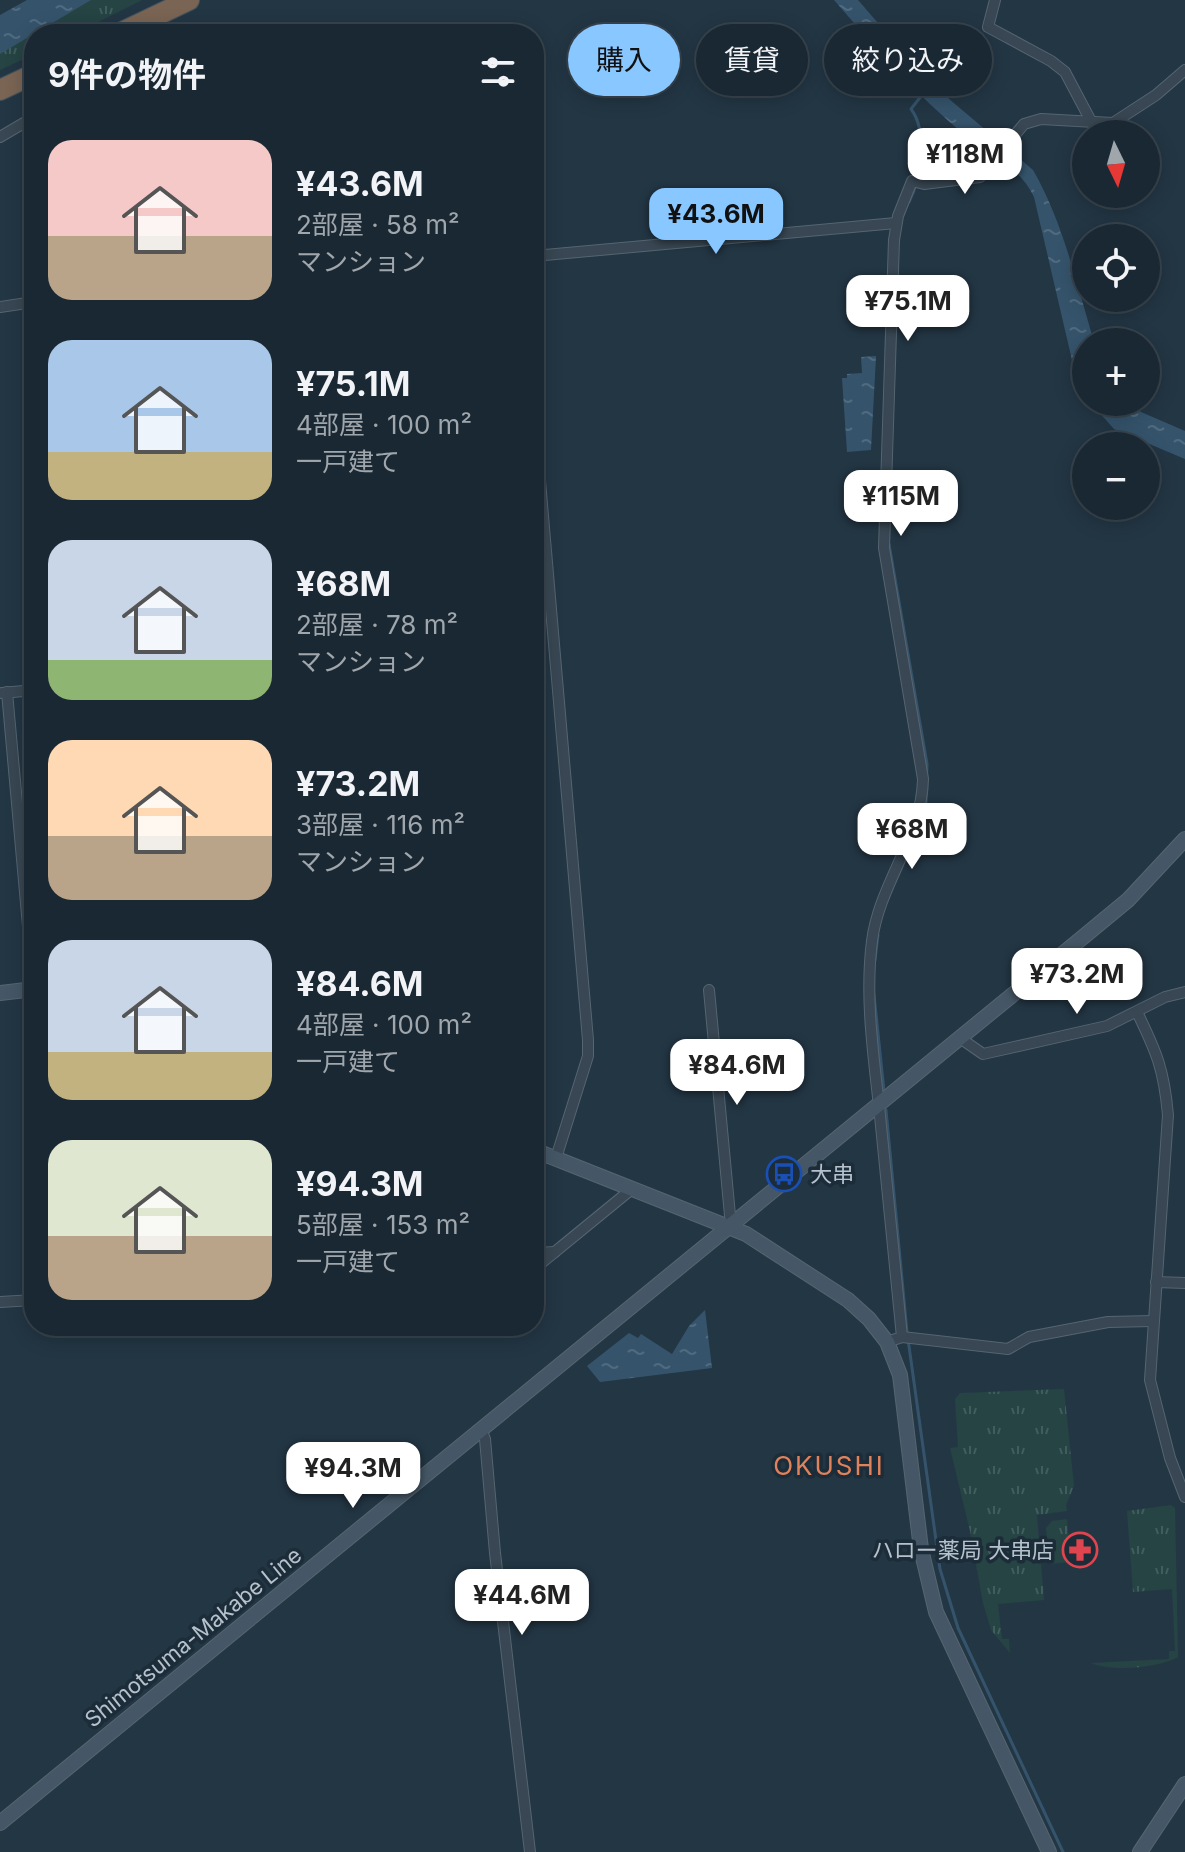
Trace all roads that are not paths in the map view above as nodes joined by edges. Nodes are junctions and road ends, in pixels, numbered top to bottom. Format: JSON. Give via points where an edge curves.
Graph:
{"nodes":[{"id":1,"x":189,"y":0,"type":"edge"},
{"id":2,"x":995,"y":0,"type":"edge"},
{"id":3,"x":139,"y":24,"type":"edge"},
{"id":4,"x":1185,"y":70,"type":"edge"},
{"id":5,"x":24,"y":79,"type":"edge"},
{"id":6,"x":0,"y":90,"type":"edge"},
{"id":7,"x":1090,"y":120,"type":"edge"},
{"id":8,"x":1119,"y":120,"type":"edge"},
{"id":9,"x":1072,"y":121,"type":"edge"},
{"id":10,"x":24,"y":123,"type":"edge"},
{"id":11,"x":0,"y":137,"type":"edge"},
{"id":12,"x":896,"y":223,"type":"junction"},
{"id":13,"x":544,"y":255,"type":"edge"},
{"id":14,"x":24,"y":303,"type":"edge"},
{"id":15,"x":0,"y":307,"type":"edge"},
{"id":16,"x":544,"y":527,"type":"edge"},
{"id":17,"x":24,"y":691,"type":"edge"},
{"id":18,"x":3,"y":692,"type":"edge"},
{"id":19,"x":24,"y":835,"type":"edge"},
{"id":20,"x":1185,"y":839,"type":"edge"},
{"id":21,"x":24,"y":990,"type":"edge"},
{"id":22,"x":709,"y":990,"type":"dead end"},
{"id":23,"x":1185,"y":992,"type":"edge"},
{"id":24,"x":0,"y":993,"type":"edge"},
{"id":25,"x":1137,"y":1012,"type":"junction"},
{"id":26,"x":960,"y":1038,"type":"junction"},
{"id":27,"x":878,"y":1105,"type":"junction"},
{"id":28,"x":544,"y":1154,"type":"edge"},
{"id":29,"x":556,"y":1158,"type":"junction"},
{"id":30,"x":633,"y":1188,"type":"junction"},
{"id":31,"x":731,"y":1226,"type":"junction"},
{"id":32,"x":555,"y":1252,"type":"junction"},
{"id":33,"x":544,"y":1253,"type":"edge"},
{"id":34,"x":544,"y":1261,"type":"edge"},
{"id":35,"x":1156,"y":1282,"type":"junction"},
{"id":36,"x":1185,"y":1283,"type":"edge"},
{"id":37,"x":24,"y":1301,"type":"edge"},
{"id":38,"x":0,"y":1302,"type":"edge"},
{"id":39,"x":1153,"y":1321,"type":"junction"},
{"id":40,"x":901,"y":1338,"type":"junction"},
{"id":41,"x":481,"y":1429,"type":"junction"},
{"id":42,"x":1185,"y":1497,"type":"edge"},
{"id":43,"x":1185,"y":1784,"type":"edge"},
{"id":44,"x":0,"y":1823,"type":"edge"},
{"id":45,"x":530,"y":1852,"type":"edge"},
{"id":46,"x":1049,"y":1852,"type":"edge"},
{"id":47,"x":1140,"y":1852,"type":"edge"}],
"edges":[{"from":1,"to":3,"type":"highway"},
{"from":2,"to":7,"type":"street","via":[[988,27],[1065,72]]},
{"from":4,"to":8,"type":"street"},
{"from":5,"to":6,"type":"highway"},
{"from":9,"to":12,"type":"street","via":[[1041,119],[1024,124],[980,177],[912,181]]},
{"from":10,"to":11,"type":"street"},
{"from":12,"to":13,"type":"street"},
{"from":12,"to":27,"type":"street","via":[[884,548],[923,790],[872,938],[869,991]]},
{"from":14,"to":15,"type":"street"},
{"from":16,"to":29,"type":"street","via":[[588,1040],[588,1056]]},
{"from":17,"to":18,"type":"street"},
{"from":18,"to":19,"type":"street"},
{"from":20,"to":26,"type":"main road","name":"Shimotsuma-Makabe Line","via":[[1128,900]]},
{"from":21,"to":24,"type":"main road"},
{"from":22,"to":31,"type":"street"},
{"from":23,"to":25,"type":"street"},
{"from":25,"to":26,"type":"street","via":[[1107,1026],[983,1054]]},
{"from":25,"to":35,"type":"street","via":[[1157,1052],[1168,1115]]},
{"from":26,"to":27,"type":"main road","name":"Shimotsuma-Makabe Line"},
{"from":27,"to":31,"type":"main road","name":"Shimotsuma-Makabe Line"},
{"from":27,"to":40,"type":"street"},
{"from":28,"to":29,"type":"main road"},
{"from":29,"to":30,"type":"main road"},
{"from":30,"to":31,"type":"main road"},
{"from":30,"to":32,"type":"street"},
{"from":31,"to":40,"type":"main road"},
{"from":31,"to":41,"type":"main road","name":"Shimotsuma-Makabe Line"},
{"from":32,"to":33,"type":"street"},
{"from":32,"to":34,"type":"street"},
{"from":35,"to":36,"type":"street"},
{"from":35,"to":39,"type":"street"},
{"from":37,"to":38,"type":"street"},
{"from":39,"to":40,"type":"street","via":[[1108,1322],[1029,1337],[1008,1349]]},
{"from":39,"to":42,"type":"street","via":[[1150,1380]]},
{"from":40,"to":46,"type":"main road","via":[[900,1375],[921,1549],[936,1612]]},
{"from":41,"to":44,"type":"main road","name":"Shimotsuma-Makabe Line"},
{"from":41,"to":45,"type":"street"},
{"from":43,"to":47,"type":"main road"}]}
